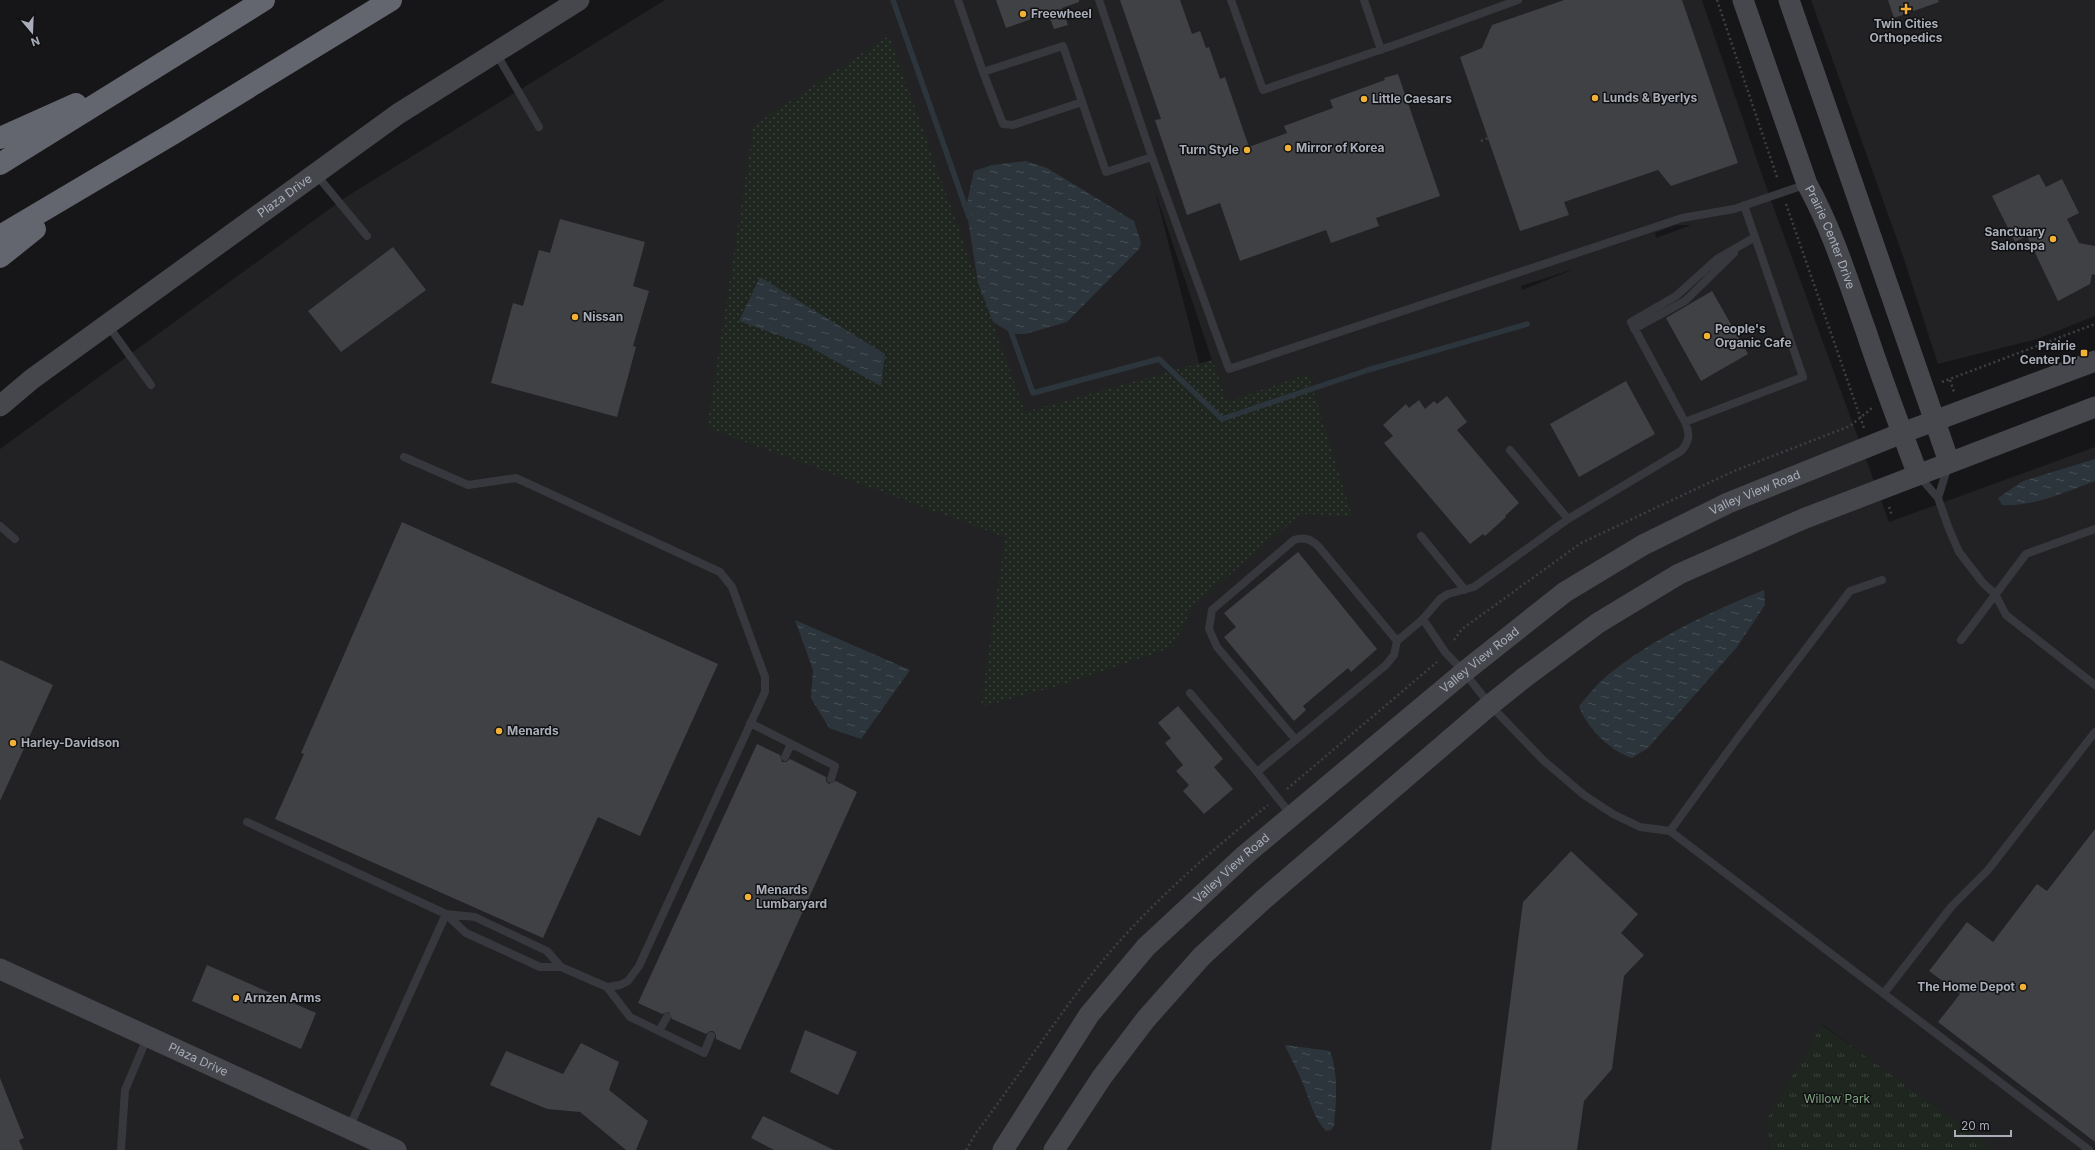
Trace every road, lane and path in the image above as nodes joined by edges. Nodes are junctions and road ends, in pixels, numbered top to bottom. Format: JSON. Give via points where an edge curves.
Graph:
{"nodes":[{"id":1,"x":264,"y":0,"type":"edge"},
{"id":2,"x":391,"y":0,"type":"edge"},
{"id":3,"x":579,"y":0,"type":"edge"},
{"id":4,"x":958,"y":0,"type":"edge"},
{"id":5,"x":1098,"y":0,"type":"edge"},
{"id":6,"x":1231,"y":0,"type":"edge"},
{"id":7,"x":1364,"y":0,"type":"edge"},
{"id":8,"x":1518,"y":0,"type":"edge"},
{"id":9,"x":1717,"y":0,"type":"edge"},
{"id":10,"x":1743,"y":0,"type":"edge"},
{"id":11,"x":1789,"y":0,"type":"edge"},
{"id":12,"x":1381,"y":50,"type":"junction"},
{"id":13,"x":495,"y":52,"type":"junction"},
{"id":14,"x":983,"y":72,"type":"junction"},
{"id":15,"x":141,"y":76,"type":"junction"},
{"id":16,"x":1082,"y":102,"type":"junction"},
{"id":17,"x":540,"y":127,"type":"dead end"},
{"id":18,"x":174,"y":133,"type":"junction"},
{"id":19,"x":0,"y":138,"type":"edge"},
{"id":20,"x":1488,"y":138,"type":"dead end"},
{"id":21,"x":1481,"y":141,"type":"dead end"},
{"id":22,"x":1152,"y":157,"type":"junction"},
{"id":23,"x":0,"y":164,"type":"edge"},
{"id":24,"x":315,"y":172,"type":"junction"},
{"id":25,"x":1807,"y":184,"type":"junction"},
{"id":26,"x":1782,"y":192,"type":"junction"},
{"id":27,"x":1744,"y":205,"type":"junction"},
{"id":28,"x":0,"y":236,"type":"edge"},
{"id":29,"x":367,"y":236,"type":"dead end"},
{"id":30,"x":1755,"y":237,"type":"junction"},
{"id":31,"x":0,"y":257,"type":"edge"},
{"id":32,"x":108,"y":324,"type":"junction"},
{"id":33,"x":2095,"y":324,"type":"edge"},
{"id":34,"x":2095,"y":361,"type":"edge"},
{"id":35,"x":1950,"y":380,"type":"dead end"},
{"id":36,"x":151,"y":385,"type":"dead end"},
{"id":37,"x":0,"y":406,"type":"edge"},
{"id":38,"x":2095,"y":407,"type":"edge"},
{"id":39,"x":1934,"y":421,"type":"junction"},
{"id":40,"x":1685,"y":422,"type":"junction"},
{"id":41,"x":1902,"y":433,"type":"junction"},
{"id":42,"x":1870,"y":446,"type":"junction"},
{"id":43,"x":1510,"y":450,"type":"dead end"},
{"id":44,"x":404,"y":457,"type":"dead end"},
{"id":45,"x":1949,"y":462,"type":"junction"},
{"id":46,"x":1918,"y":475,"type":"junction"},
{"id":47,"x":1884,"y":488,"type":"junction"},
{"id":48,"x":1938,"y":498,"type":"junction"},
{"id":49,"x":1892,"y":516,"type":"dead end"},
{"id":50,"x":1568,"y":519,"type":"junction"},
{"id":51,"x":0,"y":526,"type":"edge"},
{"id":52,"x":2095,"y":529,"type":"edge"},
{"id":53,"x":1421,"y":536,"type":"dead end"},
{"id":54,"x":15,"y":539,"type":"dead end"},
{"id":55,"x":1882,"y":580,"type":"dead end"},
{"id":56,"x":1465,"y":590,"type":"junction"},
{"id":57,"x":1995,"y":594,"type":"junction"},
{"id":58,"x":1424,"y":619,"type":"junction"},
{"id":59,"x":1962,"y":640,"type":"dead end"},
{"id":60,"x":1397,"y":641,"type":"junction"},
{"id":61,"x":1464,"y":672,"type":"junction"},
{"id":62,"x":2095,"y":685,"type":"edge"},
{"id":63,"x":1190,"y":693,"type":"dead end"},
{"id":64,"x":1490,"y":705,"type":"junction"},
{"id":65,"x":750,"y":723,"type":"junction"},
{"id":66,"x":2095,"y":732,"type":"edge"},
{"id":67,"x":1295,"y":739,"type":"junction"},
{"id":68,"x":790,"y":744,"type":"junction"},
{"id":69,"x":785,"y":757,"type":"dead end"},
{"id":70,"x":1257,"y":772,"type":"junction"},
{"id":71,"x":831,"y":779,"type":"dead end"},
{"id":72,"x":1292,"y":816,"type":"junction"},
{"id":73,"x":247,"y":822,"type":"dead end"},
{"id":74,"x":1670,"y":831,"type":"junction"},
{"id":75,"x":446,"y":914,"type":"junction"},
{"id":76,"x":561,"y":967,"type":"junction"},
{"id":77,"x":0,"y":969,"type":"edge"},
{"id":78,"x":607,"y":986,"type":"junction"},
{"id":79,"x":1885,"y":992,"type":"junction"},
{"id":80,"x":667,"y":1017,"type":"dead end"},
{"id":81,"x":659,"y":1031,"type":"junction"},
{"id":82,"x":148,"y":1036,"type":"junction"},
{"id":83,"x":711,"y":1036,"type":"dead end"},
{"id":84,"x":349,"y":1128,"type":"junction"},
{"id":85,"x":121,"y":1150,"type":"edge"},
{"id":86,"x":396,"y":1150,"type":"edge"},
{"id":87,"x":1003,"y":1150,"type":"edge"},
{"id":88,"x":1054,"y":1150,"type":"edge"},
{"id":89,"x":2089,"y":1150,"type":"edge"}],
"edges":[{"from":1,"to":15,"type":"highway"},
{"from":2,"to":18,"type":"highway"},
{"from":3,"to":13,"type":"main road","name":"Plaza Drive"},
{"from":4,"to":14,"type":"lane"},
{"from":5,"to":22,"type":"lane"},
{"from":6,"to":12,"type":"lane","via":[[1263,90]]},
{"from":7,"to":12,"type":"lane"},
{"from":8,"to":12,"type":"lane"},
{"from":9,"to":26,"type":"path"},
{"from":10,"to":25,"type":"main road","name":"Prairie Center Drive"},
{"from":11,"to":39,"type":"main road"},
{"from":13,"to":17,"type":"lane"},
{"from":13,"to":24,"type":"main road","name":"Plaza Drive","via":[[398,114]]},
{"from":14,"to":16,"type":"lane","via":[[1003,124],[1013,125]]},
{"from":14,"to":16,"type":"lane","via":[[1063,46]]},
{"from":15,"to":19,"type":"highway"},
{"from":15,"to":23,"type":"highway"},
{"from":16,"to":22,"type":"lane","via":[[1106,172]]},
{"from":18,"to":28,"type":"highway"},
{"from":18,"to":31,"type":"highway","via":[[28,233]]},
{"from":20,"to":21,"type":"path"},
{"from":22,"to":27,"type":"lane","via":[[1229,369],[1682,218]]},
{"from":24,"to":29,"type":"lane"},
{"from":24,"to":32,"type":"main road","name":"Plaza Drive"},
{"from":25,"to":26,"type":"lane"},
{"from":25,"to":41,"type":"main road","name":"Prairie Center Drive","via":[[1833,238]]},
{"from":26,"to":27,"type":"lane"},
{"from":26,"to":42,"type":"path"},
{"from":27,"to":30,"type":"lane"},
{"from":30,"to":40,"type":"lane","via":[[1739,248],[1685,301],[1634,329]]},
{"from":30,"to":40,"type":"lane","via":[[1803,377]]},
{"from":32,"to":36,"type":"lane"},
{"from":32,"to":37,"type":"main road","name":"Plaza Drive","via":[[32,379]]},
{"from":33,"to":35,"type":"path"},
{"from":34,"to":39,"type":"main road","name":"Valley View Road"},
{"from":38,"to":45,"type":"main road"},
{"from":39,"to":41,"type":"main road","name":"Valley View Road"},
{"from":39,"to":45,"type":"main road"},
{"from":40,"to":50,"type":"lane","via":[[1689,438],[1681,451]]},
{"from":41,"to":42,"type":"main road","name":"Valley View Road"},
{"from":41,"to":46,"type":"main road","name":"Prairie Center Drive"},
{"from":42,"to":61,"type":"main road","name":"Valley View Road","via":[[1728,503],[1643,545],[1565,592]]},
{"from":43,"to":50,"type":"lane"},
{"from":44,"to":65,"type":"lane","via":[[468,485],[516,478],[720,572],[732,587],[765,677],[765,692]]},
{"from":45,"to":46,"type":"main road"},
{"from":45,"to":48,"type":"lane"},
{"from":46,"to":47,"type":"main road"},
{"from":46,"to":48,"type":"lane"},
{"from":47,"to":49,"type":"path"},
{"from":47,"to":64,"type":"main road","via":[[1803,519],[1679,574],[1598,623]]},
{"from":48,"to":57,"type":"lane","via":[[1959,552]]},
{"from":50,"to":56,"type":"lane","via":[[1474,587]]},
{"from":51,"to":54,"type":"lane"},
{"from":52,"to":57,"type":"lane","via":[[2026,554]]},
{"from":53,"to":56,"type":"lane"},
{"from":55,"to":74,"type":"lane","via":[[1850,591]]},
{"from":56,"to":58,"type":"lane","via":[[1440,599]]},
{"from":57,"to":59,"type":"lane"},
{"from":57,"to":62,"type":"lane","via":[[2006,615]]},
{"from":58,"to":60,"type":"lane"},
{"from":58,"to":61,"type":"lane","via":[[1445,652]]},
{"from":60,"to":67,"type":"lane","via":[[1394,655],[1386,665]]},
{"from":60,"to":67,"type":"lane","via":[[1319,547],[1307,538],[1294,540],[1212,610],[1209,629],[1217,647]]},
{"from":61,"to":64,"type":"lane"},
{"from":61,"to":72,"type":"main road","name":"Valley View Road"},
{"from":63,"to":70,"type":"lane"},
{"from":64,"to":74,"type":"lane","via":[[1543,760],[1584,795],[1613,814],[1640,827]]},
{"from":64,"to":88,"type":"main road","via":[[1264,899],[1202,956],[1146,1019],[1106,1071]]},
{"from":65,"to":68,"type":"lane"},
{"from":65,"to":78,"type":"lane","via":[[639,966],[628,981],[620,985]]},
{"from":66,"to":79,"type":"lane","via":[[1988,870],[1951,907]]},
{"from":67,"to":70,"type":"lane"},
{"from":68,"to":69,"type":"lane"},
{"from":68,"to":71,"type":"lane","via":[[835,766]]},
{"from":70,"to":72,"type":"lane"},
{"from":72,"to":87,"type":"main road","name":"Valley View Road","via":[[1194,901],[1146,947],[1089,1015]]},
{"from":73,"to":75,"type":"lane"},
{"from":74,"to":79,"type":"lane"},
{"from":75,"to":76,"type":"lane","via":[[475,917],[547,951]]},
{"from":75,"to":76,"type":"lane","via":[[466,934],[540,967]]},
{"from":75,"to":84,"type":"lane"},
{"from":76,"to":78,"type":"lane"},
{"from":77,"to":82,"type":"main road","name":"Plaza Drive"},
{"from":78,"to":81,"type":"lane","via":[[630,1017]]},
{"from":79,"to":89,"type":"lane"},
{"from":80,"to":81,"type":"lane"},
{"from":81,"to":83,"type":"lane","via":[[704,1052]]},
{"from":82,"to":84,"type":"main road","name":"Plaza Drive"},
{"from":82,"to":85,"type":"lane","via":[[125,1090]]},
{"from":84,"to":86,"type":"main road","name":"Plaza Drive"}]}
